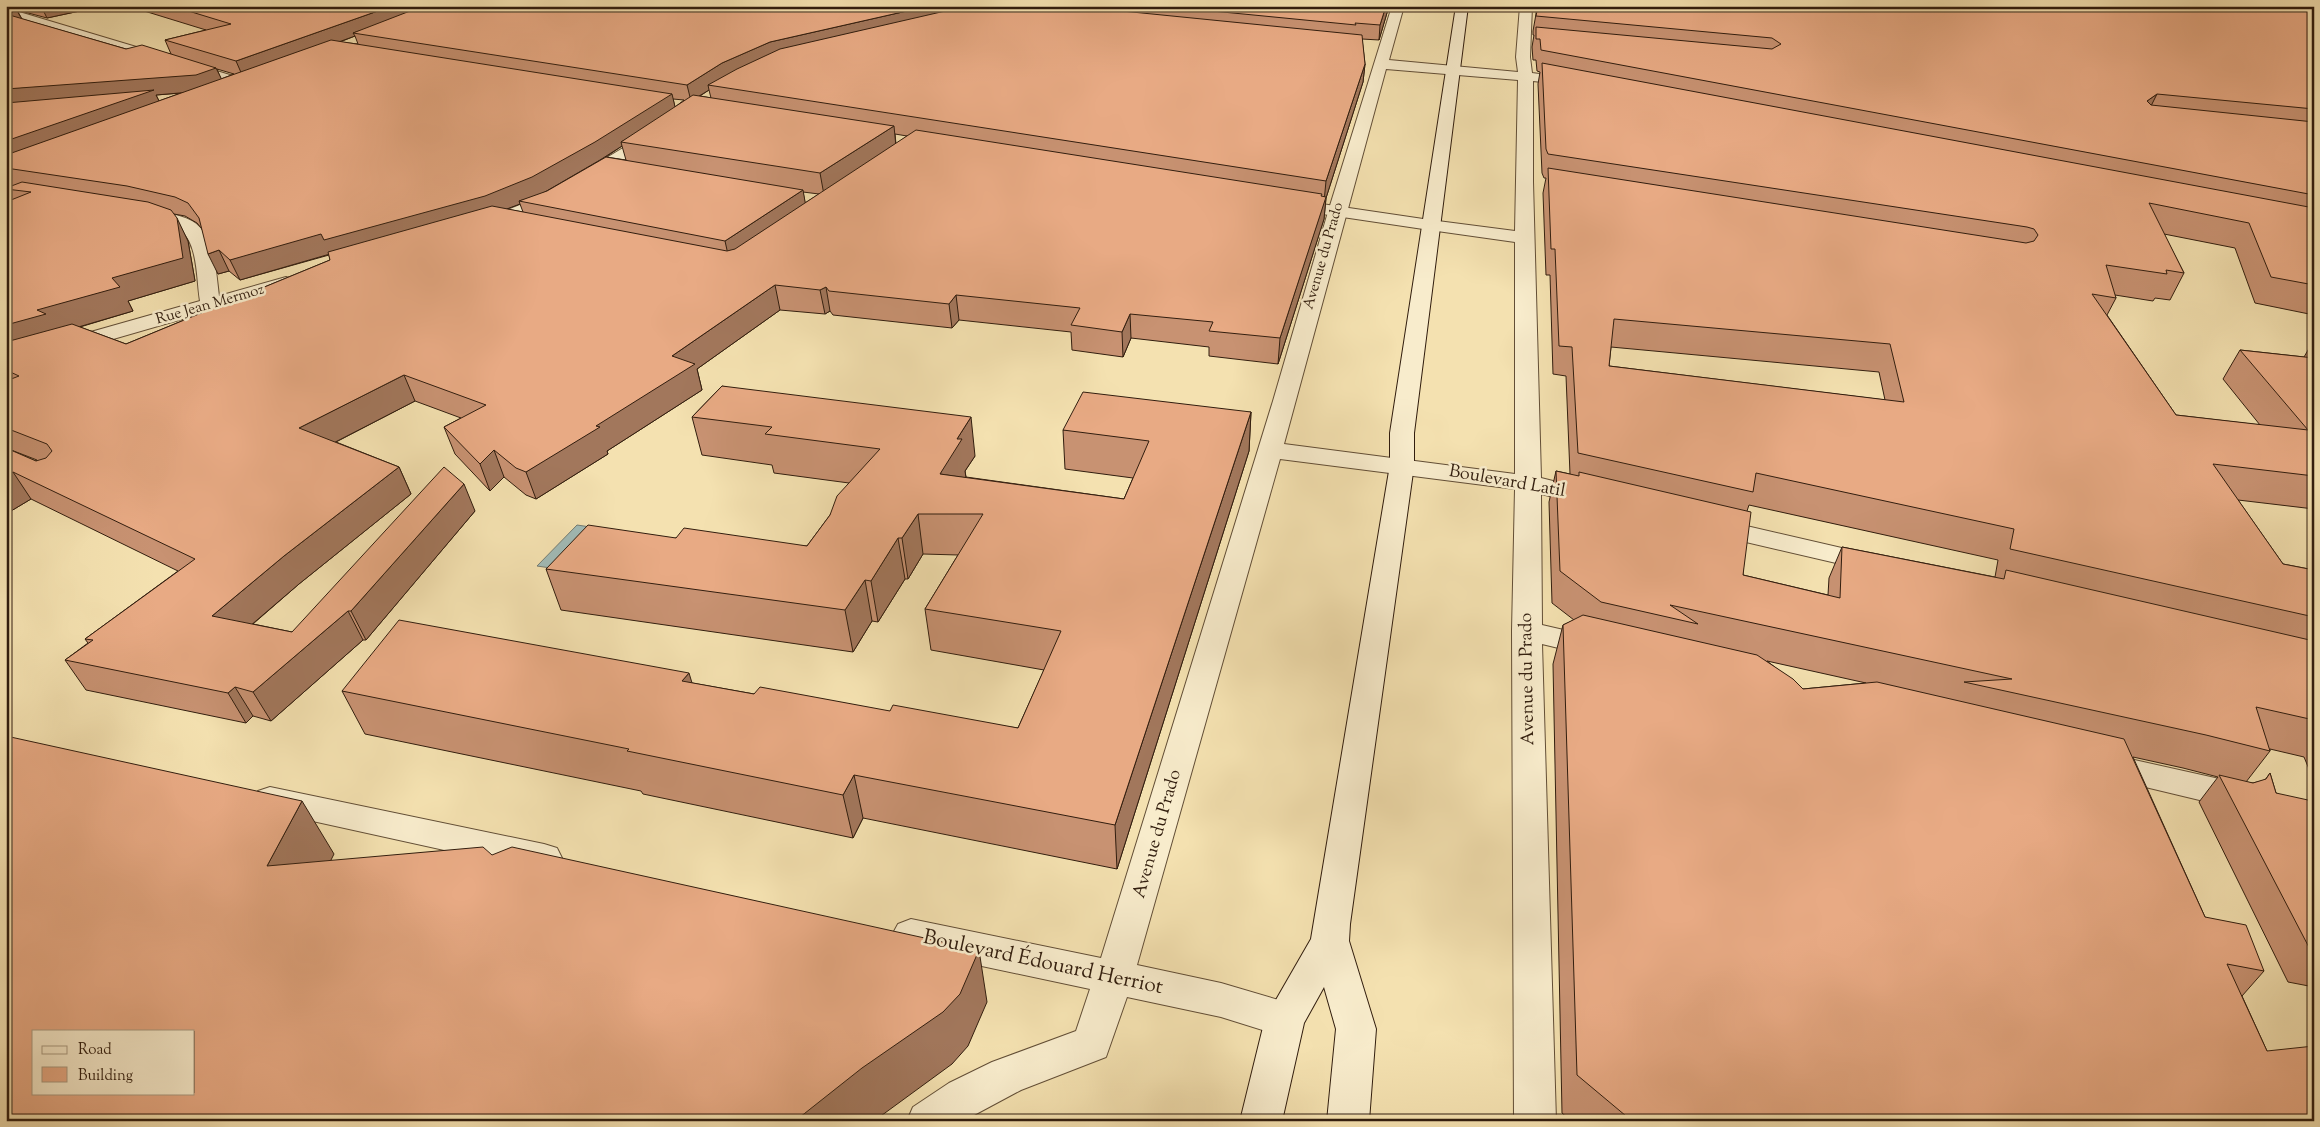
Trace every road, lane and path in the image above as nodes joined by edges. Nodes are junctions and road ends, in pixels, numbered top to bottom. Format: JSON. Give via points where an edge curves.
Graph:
{"nodes":[{"id":1,"x":1398,"y":6,"type":"edge"},
{"id":2,"x":1462,"y":6,"type":"edge"},
{"id":3,"x":1526,"y":6,"type":"edge"},
{"id":4,"x":6,"y":12,"type":"edge"},
{"id":5,"x":44,"y":24,"type":"junction"},
{"id":6,"x":24,"y":29,"type":"edge"},
{"id":7,"x":1379,"y":54,"type":"junction"},
{"id":8,"x":1454,"y":69,"type":"junction"},
{"id":9,"x":1524,"y":75,"type":"junction"},
{"id":10,"x":262,"y":77,"type":"edge"},
{"id":11,"x":1555,"y":80,"type":"edge"},
{"id":12,"x":245,"y":84,"type":"junction"},
{"id":13,"x":226,"y":90,"type":"edge"},
{"id":14,"x":668,"y":126,"type":"edge"},
{"id":15,"x":608,"y":166,"type":"junction"},
{"id":16,"x":629,"y":169,"type":"edge"},
{"id":17,"x":1524,"y":182,"type":"junction"},
{"id":18,"x":1544,"y":185,"type":"dead end"},
{"id":19,"x":1273,"y":202,"type":"edge"},
{"id":20,"x":124,"y":211,"type":"edge"},
{"id":21,"x":1337,"y":212,"type":"junction"},
{"id":22,"x":498,"y":221,"type":"junction"},
{"id":23,"x":1430,"y":225,"type":"junction"},
{"id":24,"x":528,"y":227,"type":"edge"},
{"id":25,"x":472,"y":229,"type":"edge"},
{"id":26,"x":1526,"y":238,"type":"junction"},
{"id":27,"x":299,"y":279,"type":"edge"},
{"id":28,"x":211,"y":304,"type":"junction"},
{"id":29,"x":6,"y":363,"type":"edge"},
{"id":30,"x":1270,"y":450,"type":"junction"},
{"id":31,"x":1402,"y":466,"type":"junction"},
{"id":32,"x":1528,"y":483,"type":"junction"},
{"id":33,"x":1616,"y":504,"type":"edge"},
{"id":34,"x":1684,"y":520,"type":"edge"},
{"id":35,"x":1897,"y":569,"type":"edge"},
{"id":36,"x":1527,"y":631,"type":"junction"},
{"id":37,"x":1624,"y":653,"type":"edge"},
{"id":38,"x":2079,"y":759,"type":"edge"},
{"id":39,"x":240,"y":794,"type":"edge"},
{"id":40,"x":2233,"y":795,"type":"edge"},
{"id":41,"x":573,"y":864,"type":"edge"},
{"id":42,"x":878,"y":928,"type":"edge"},
{"id":43,"x":1330,"y":941,"type":"junction"},
{"id":44,"x":1114,"y":977,"type":"junction"},
{"id":45,"x":1285,"y":1019,"type":"junction"},
{"id":46,"x":928,"y":1121,"type":"edge"},
{"id":47,"x":1261,"y":1121,"type":"edge"},
{"id":48,"x":1348,"y":1121,"type":"edge"},
{"id":49,"x":1535,"y":1121,"type":"edge"}],
"edges":[{"from":1,"to":7,"type":"street","name":"Avenue du Prado"},
{"from":2,"to":8,"type":"street"},
{"from":3,"to":9,"type":"street","name":"Avenue du Prado","via":[[1530,40],[1523,57]]},
{"from":4,"to":5,"type":"street"},
{"from":5,"to":6,"type":"street"},
{"from":5,"to":12,"type":"street"},
{"from":7,"to":8,"type":"street"},
{"from":7,"to":21,"type":"street","name":"Avenue du Prado"},
{"from":8,"to":9,"type":"street"},
{"from":8,"to":23,"type":"street"},
{"from":9,"to":11,"type":"street"},
{"from":9,"to":17,"type":"street","name":"Avenue du Prado"},
{"from":10,"to":12,"type":"street"},
{"from":12,"to":13,"type":"street"},
{"from":14,"to":15,"type":"street"},
{"from":15,"to":16,"type":"street"},
{"from":15,"to":22,"type":"street","via":[[545,202]]},
{"from":17,"to":18,"type":"street"},
{"from":17,"to":26,"type":"street","name":"Avenue du Prado"},
{"from":19,"to":21,"type":"street"},
{"from":20,"to":28,"type":"street","via":[[164,218],[189,227],[199,240]]},
{"from":21,"to":23,"type":"street"},
{"from":21,"to":30,"type":"street","name":"Avenue du Prado"},
{"from":22,"to":24,"type":"street"},
{"from":22,"to":25,"type":"street"},
{"from":23,"to":26,"type":"street"},
{"from":23,"to":31,"type":"street","via":[[1402,434]]},
{"from":26,"to":32,"type":"street","name":"Avenue du Prado"},
{"from":27,"to":28,"type":"street","name":"Rue Jean Mermoz"},
{"from":28,"to":29,"type":"street","name":"Rue Jean Mermoz"},
{"from":30,"to":31,"type":"street"},
{"from":30,"to":44,"type":"street","name":"Avenue du Prado"},
{"from":31,"to":32,"type":"street","name":"Boulevard Latil"},
{"from":31,"to":43,"type":"street"},
{"from":32,"to":33,"type":"street","name":"Boulevard Latil"},
{"from":32,"to":36,"type":"street","name":"Avenue du Prado"},
{"from":34,"to":35,"type":"street"},
{"from":36,"to":37,"type":"street"},
{"from":36,"to":49,"type":"street","name":"Avenue du Prado"},
{"from":38,"to":40,"type":"street"},
{"from":39,"to":41,"type":"street"},
{"from":42,"to":44,"type":"street","name":"Boulevard Édouard Herriot"},
{"from":43,"to":45,"type":"street"},
{"from":43,"to":48,"type":"street","via":[[1356,1029]]},
{"from":44,"to":45,"type":"street","name":"Boulevard Édouard Herriot","via":[[1222,1000]]},
{"from":44,"to":46,"type":"street","name":"Avenue du Prado","via":[[1092,1044],[979,1090]]},
{"from":45,"to":47,"type":"street"}]}
